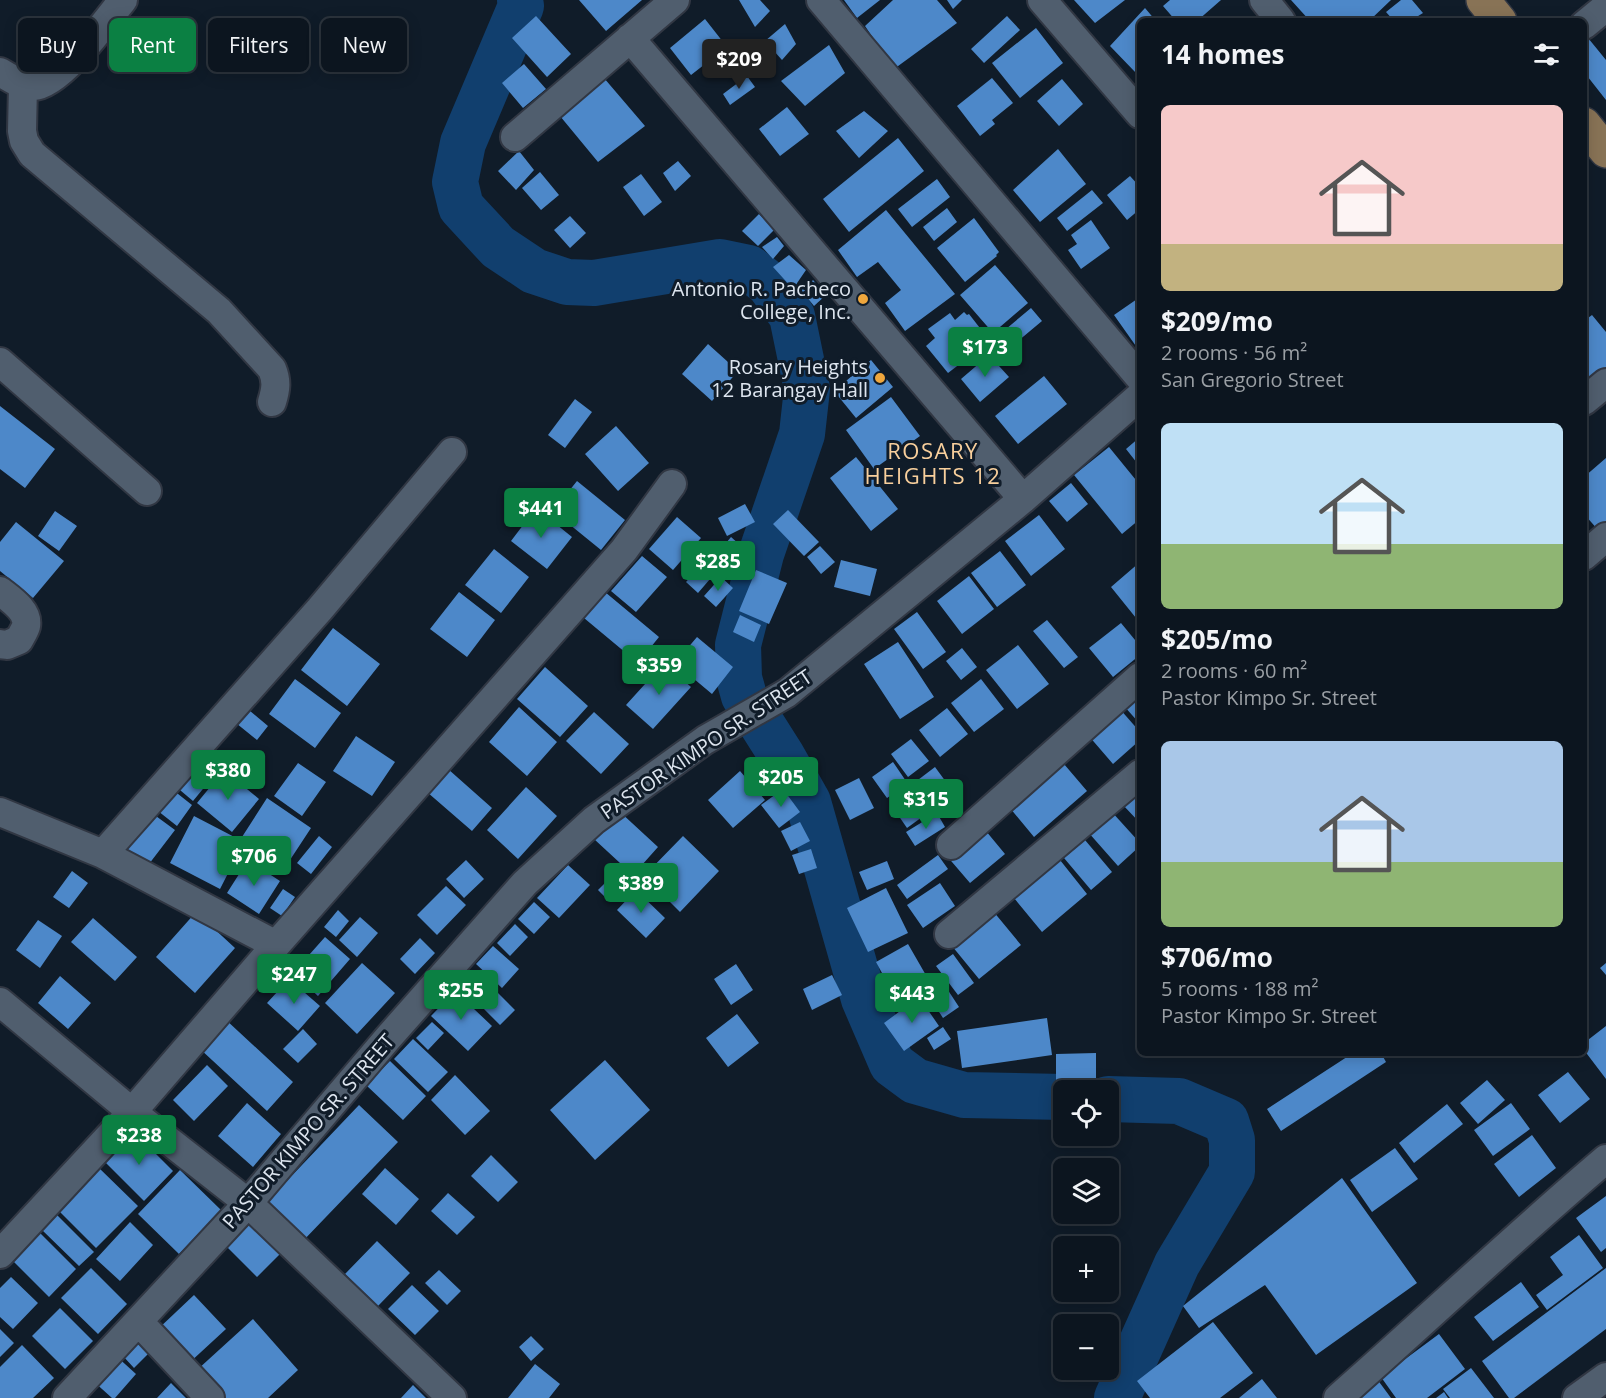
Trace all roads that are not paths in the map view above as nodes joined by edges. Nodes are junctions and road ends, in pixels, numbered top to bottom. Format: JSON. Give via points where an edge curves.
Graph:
{"nodes":[{"id":1,"x":123,"y":0,"type":"edge"},
{"id":2,"x":675,"y":0,"type":"edge"},
{"id":3,"x":821,"y":0,"type":"edge"},
{"id":4,"x":1042,"y":0,"type":"edge"},
{"id":5,"x":1264,"y":0,"type":"edge"},
{"id":6,"x":1483,"y":0,"type":"edge"},
{"id":7,"x":1606,"y":7,"type":"edge"},
{"id":8,"x":1279,"y":18,"type":"edge"},
{"id":9,"x":1498,"y":18,"type":"edge"},
{"id":10,"x":1587,"y":23,"type":"edge"},
{"id":11,"x":630,"y":38,"type":"junction"},
{"id":12,"x":12,"y":78,"type":"edge"},
{"id":13,"x":1137,"y":111,"type":"edge"},
{"id":14,"x":1587,"y":128,"type":"edge"},
{"id":15,"x":515,"y":137,"type":"dead end"},
{"id":16,"x":1606,"y":151,"type":"edge"},
{"id":17,"x":0,"y":362,"type":"edge"},
{"id":18,"x":1137,"y":374,"type":"edge"},
{"id":19,"x":1606,"y":383,"type":"edge"},
{"id":20,"x":1137,"y":399,"type":"edge"},
{"id":21,"x":1587,"y":399,"type":"edge"},
{"id":22,"x":272,"y":402,"type":"dead end"},
{"id":23,"x":452,"y":452,"type":"dead end"},
{"id":24,"x":672,"y":484,"type":"dead end"},
{"id":25,"x":147,"y":491,"type":"dead end"},
{"id":26,"x":1023,"y":499,"type":"junction"},
{"id":27,"x":1606,"y":537,"type":"edge"},
{"id":28,"x":1587,"y":553,"type":"edge"},
{"id":29,"x":0,"y":591,"type":"edge"},
{"id":30,"x":0,"y":644,"type":"edge"},
{"id":31,"x":1137,"y":680,"type":"edge"},
{"id":32,"x":1137,"y":777,"type":"edge"},
{"id":33,"x":0,"y":812,"type":"edge"},
{"id":34,"x":951,"y":845,"type":"dead end"},
{"id":35,"x":103,"y":854,"type":"junction"},
{"id":36,"x":949,"y":934,"type":"dead end"},
{"id":37,"x":276,"y":945,"type":"junction"},
{"id":38,"x":0,"y":1002,"type":"edge"},
{"id":39,"x":132,"y":1112,"type":"junction"},
{"id":40,"x":1606,"y":1159,"type":"edge"},
{"id":41,"x":248,"y":1203,"type":"junction"},
{"id":42,"x":3,"y":1245,"type":"edge"},
{"id":43,"x":139,"y":1322,"type":"junction"},
{"id":44,"x":1606,"y":1377,"type":"edge"},
{"id":45,"x":67,"y":1398,"type":"edge"},
{"id":46,"x":210,"y":1398,"type":"edge"},
{"id":47,"x":452,"y":1398,"type":"edge"},
{"id":48,"x":1338,"y":1398,"type":"edge"},
{"id":49,"x":1577,"y":1398,"type":"edge"}],
"edges":[{"from":1,"to":12,"type":"street","via":[[49,82],[36,86]]},
{"from":2,"to":11,"type":"street"},
{"from":3,"to":18,"type":"street"},
{"from":4,"to":13,"type":"street"},
{"from":5,"to":8,"type":"street"},
{"from":6,"to":9,"type":"main road"},
{"from":7,"to":10,"type":"street"},
{"from":11,"to":15,"type":"street"},
{"from":11,"to":26,"type":"street"},
{"from":12,"to":22,"type":"street","via":[[24,141],[32,154],[219,311],[272,369],[276,379]]},
{"from":14,"to":16,"type":"main road"},
{"from":17,"to":25,"type":"street"},
{"from":19,"to":21,"type":"street"},
{"from":20,"to":26,"type":"street","name":"PASTOR KIMPO SR. STREET"},
{"from":23,"to":35,"type":"street","via":[[320,609]]},
{"from":24,"to":37,"type":"street","via":[[624,550]]},
{"from":26,"to":41,"type":"street","name":"PASTOR KIMPO SR. STREET","via":[[787,693],[705,740],[594,820],[525,883]]},
{"from":27,"to":28,"type":"street"},
{"from":29,"to":30,"type":"street","via":[[20,608],[27,625],[20,640]]},
{"from":31,"to":34,"type":"street"},
{"from":32,"to":36,"type":"street"},
{"from":33,"to":35,"type":"street"},
{"from":35,"to":37,"type":"street"},
{"from":37,"to":39,"type":"street"},
{"from":38,"to":39,"type":"street"},
{"from":39,"to":41,"type":"street"},
{"from":39,"to":42,"type":"street"},
{"from":40,"to":48,"type":"street"},
{"from":41,"to":43,"type":"street","name":"PASTOR KIMPO SR. STREET"},
{"from":41,"to":47,"type":"street"},
{"from":43,"to":45,"type":"street","name":"PASTOR KIMPO SR. STREET"},
{"from":43,"to":46,"type":"street"},
{"from":44,"to":49,"type":"street"}]}
